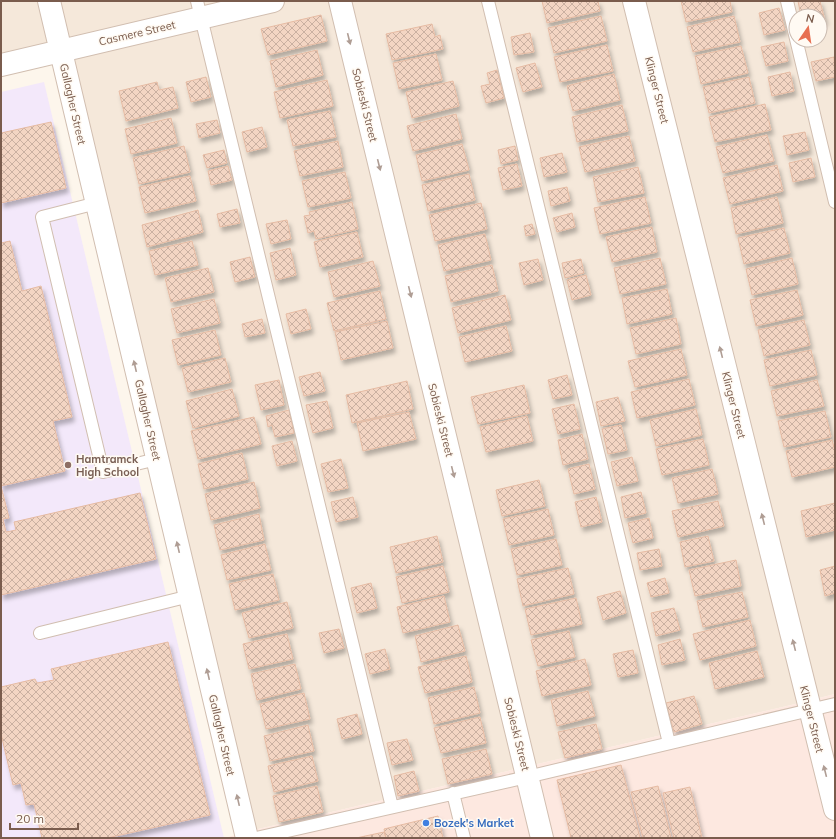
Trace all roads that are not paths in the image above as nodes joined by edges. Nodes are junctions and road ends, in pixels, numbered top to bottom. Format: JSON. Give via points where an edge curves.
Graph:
{"nodes":[{"id":1,"x":49,"y":1,"type":"edge"},
{"id":2,"x":273,"y":1,"type":"edge"},
{"id":3,"x":340,"y":1,"type":"edge"},
{"id":4,"x":488,"y":1,"type":"edge"},
{"id":5,"x":634,"y":1,"type":"edge"},
{"id":6,"x":787,"y":1,"type":"edge"},
{"id":7,"x":199,"y":10,"type":"edge"},
{"id":8,"x":61,"y":51,"type":"junction"},
{"id":9,"x":1,"y":65,"type":"edge"},
{"id":10,"x":835,"y":202,"type":"edge"},
{"id":11,"x":97,"y":203,"type":"junction"},
{"id":12,"x":157,"y":459,"type":"junction"},
{"id":13,"x":190,"y":596,"type":"junction"},
{"id":14,"x":40,"y":633,"type":"dead end"},
{"id":15,"x":835,"y":704,"type":"edge"},
{"id":16,"x":810,"y":710,"type":"junction"},
{"id":17,"x":669,"y":743,"type":"junction"},
{"id":18,"x":527,"y":777,"type":"junction"},
{"id":19,"x":453,"y":793,"type":"junction"},
{"id":20,"x":392,"y":807,"type":"junction"},
{"id":21,"x":835,"y":809,"type":"edge"},
{"id":22,"x":247,"y":838,"type":"edge"},
{"id":23,"x":256,"y":838,"type":"edge"},
{"id":24,"x":464,"y":838,"type":"edge"},
{"id":25,"x":542,"y":838,"type":"edge"}],
"edges":[{"from":1,"to":8,"type":"street","name":"Gallagher Street"},
{"from":2,"to":7,"type":"street","name":"Casmere Street"},
{"from":3,"to":18,"type":"street","name":"Sobieski Street","one_way":true},
{"from":4,"to":17,"type":"lane"},
{"from":16,"to":5,"type":"street","name":"Klinger Street","one_way":true},
{"from":6,"to":10,"type":"lane"},
{"from":7,"to":8,"type":"street","name":"Casmere Street"},
{"from":7,"to":20,"type":"lane"},
{"from":8,"to":9,"type":"street","name":"Casmere Street"},
{"from":8,"to":11,"type":"street","name":"Gallagher Street"},
{"from":12,"to":11,"type":"street","name":"Gallagher Street","one_way":true},
{"from":11,"to":12,"type":"lane","via":[[42,216],[103,472]]},
{"from":13,"to":12,"type":"street","name":"Gallagher Street","one_way":true},
{"from":13,"to":14,"type":"lane"},
{"from":22,"to":13,"type":"street","name":"Gallagher Street","one_way":true},
{"from":15,"to":16,"type":"lane"},
{"from":16,"to":17,"type":"lane"},
{"from":21,"to":16,"type":"street","name":"Klinger Street","one_way":true},
{"from":17,"to":18,"type":"lane"},
{"from":18,"to":19,"type":"lane"},
{"from":18,"to":25,"type":"street","name":"Sobieski Street"},
{"from":19,"to":20,"type":"lane"},
{"from":19,"to":24,"type":"lane"},
{"from":20,"to":23,"type":"lane"}]}
